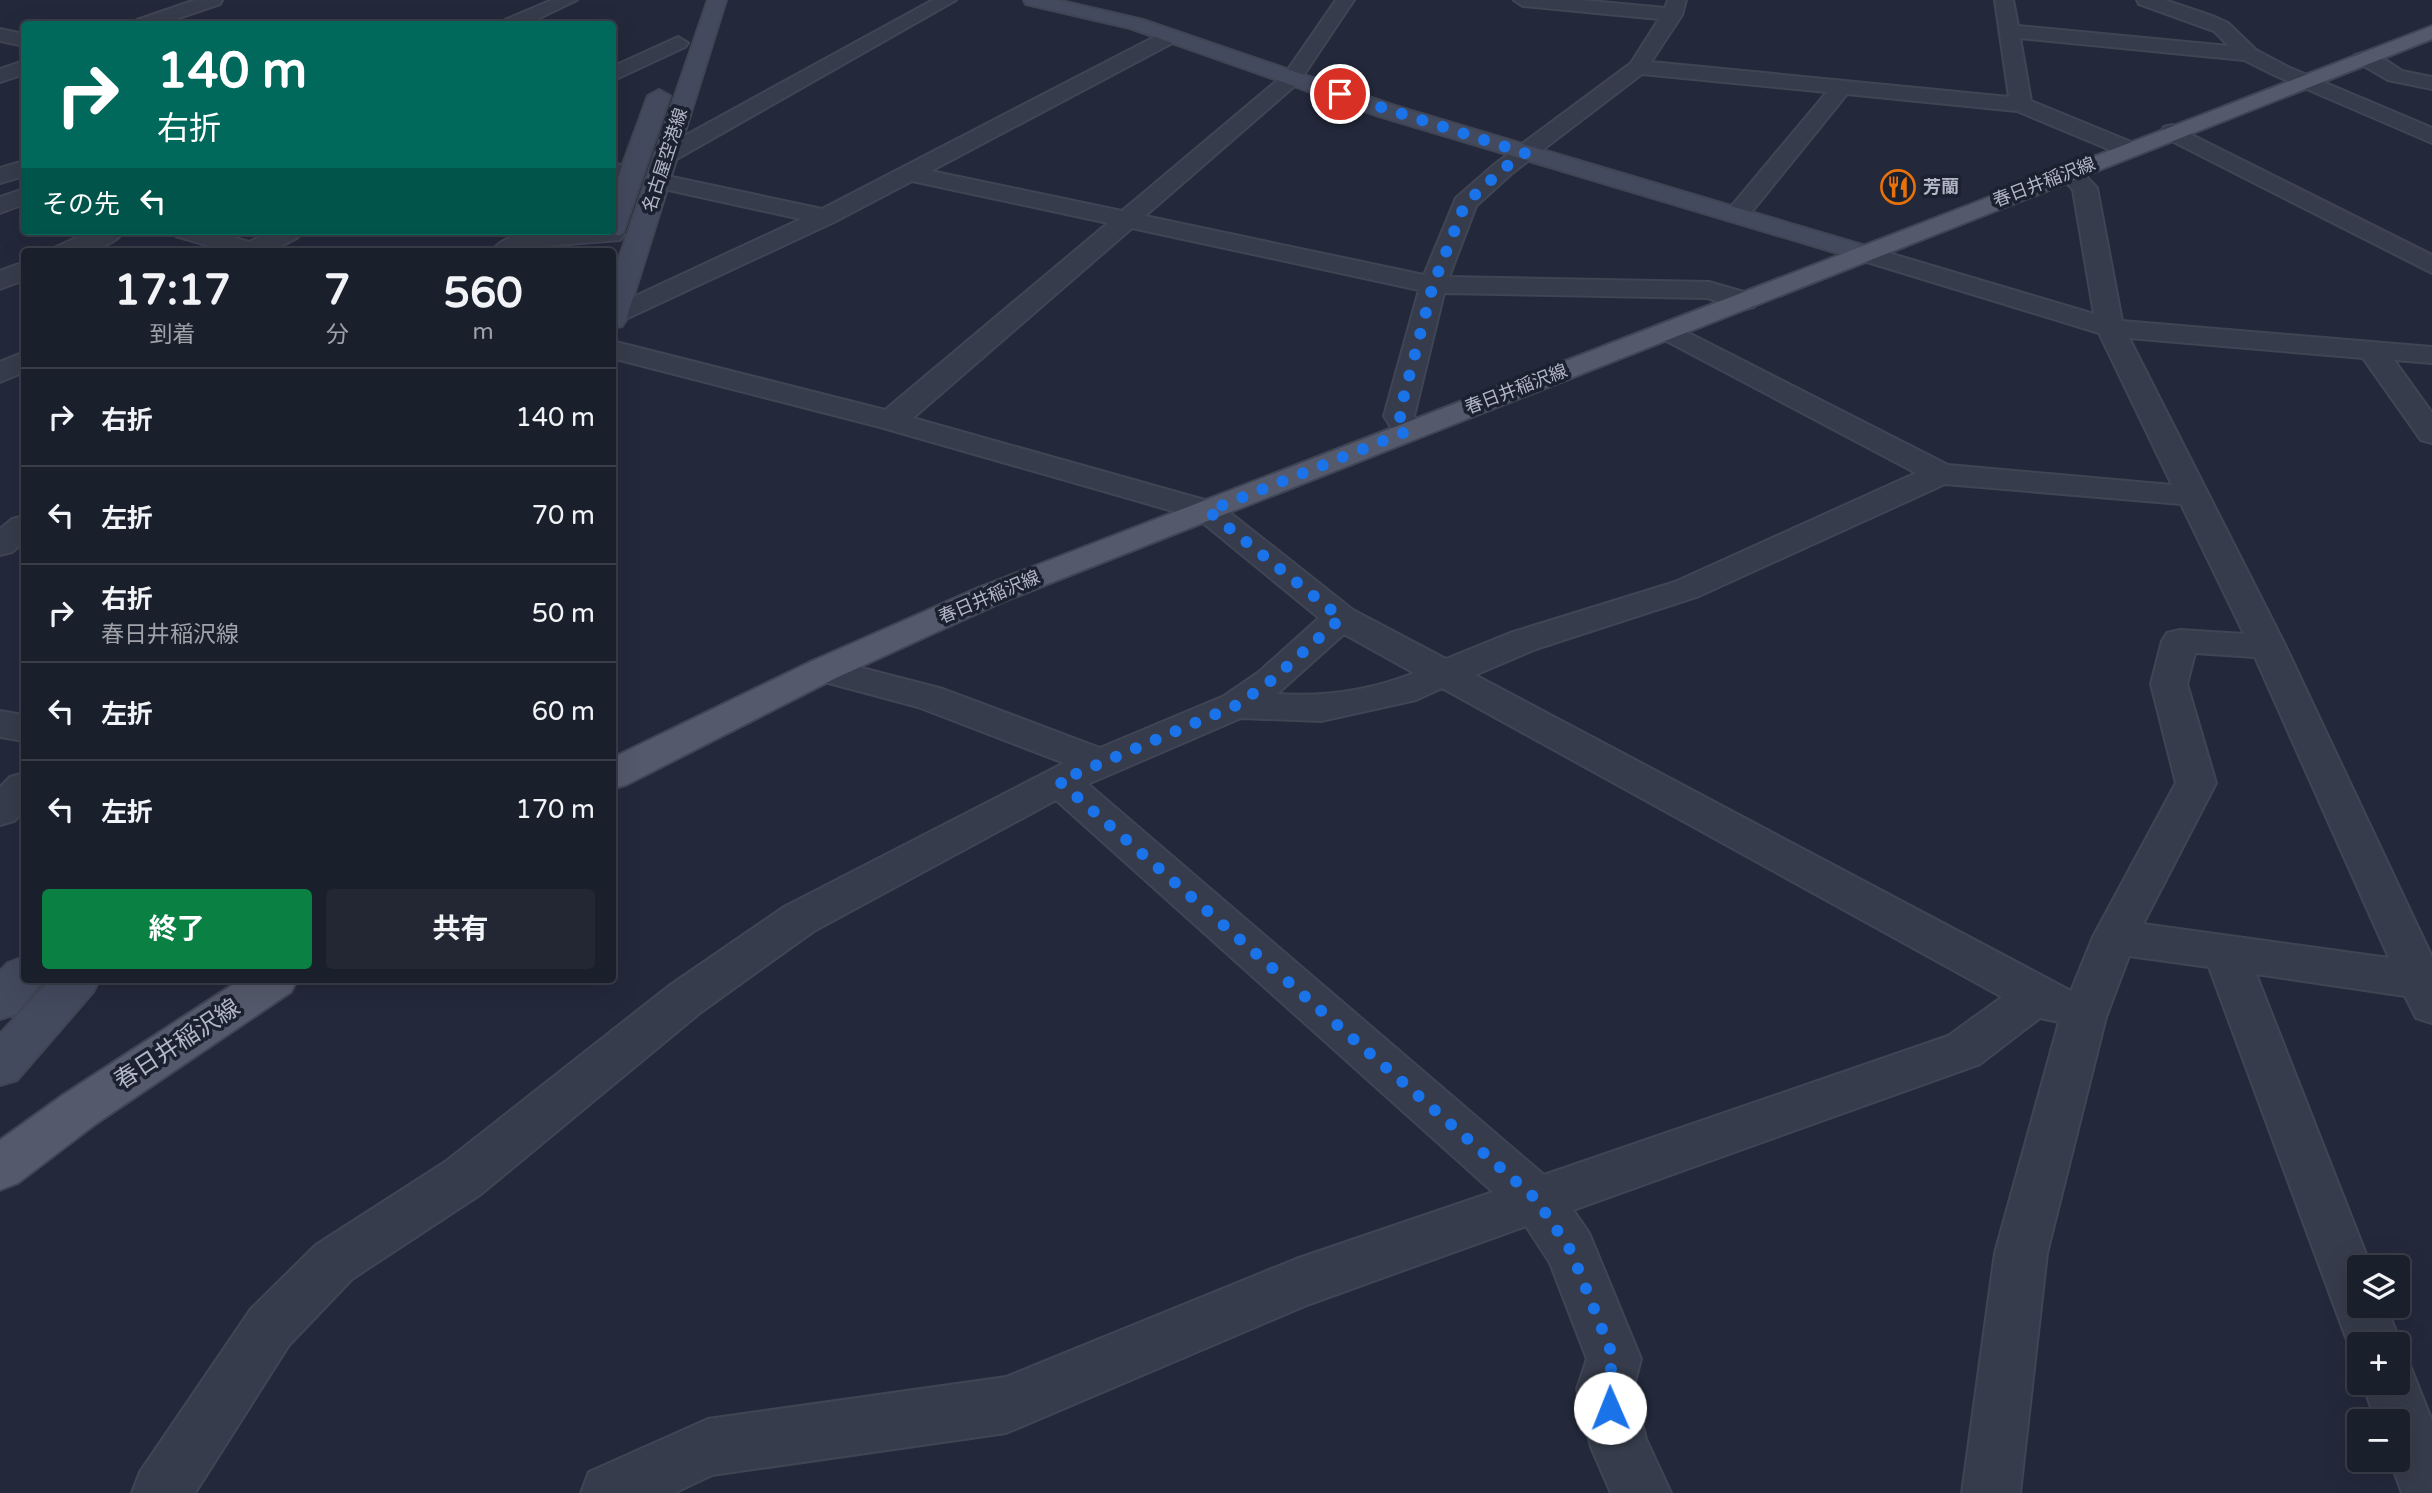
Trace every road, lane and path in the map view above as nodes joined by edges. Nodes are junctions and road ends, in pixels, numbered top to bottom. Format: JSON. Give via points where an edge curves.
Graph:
{"nodes":[{"id":1,"x":213,"y":0,"type":"edge"},
{"id":2,"x":568,"y":0,"type":"edge"},
{"id":3,"x":717,"y":0,"type":"edge"},
{"id":4,"x":947,"y":0,"type":"edge"},
{"id":5,"x":1033,"y":0,"type":"edge"},
{"id":6,"x":1345,"y":0,"type":"edge"},
{"id":7,"x":1523,"y":0,"type":"edge"},
{"id":8,"x":2004,"y":0,"type":"edge"},
{"id":9,"x":2146,"y":0,"type":"edge"},
{"id":10,"x":1674,"y":8,"type":"edge"},
{"id":11,"x":154,"y":21,"type":"edge"},
{"id":12,"x":519,"y":21,"type":"edge"},
{"id":13,"x":686,"y":22,"type":"dead end"},
{"id":14,"x":2010,"y":31,"type":"junction"},
{"id":15,"x":2432,"y":32,"type":"edge"},
{"id":16,"x":0,"y":35,"type":"edge"},
{"id":17,"x":1171,"y":36,"type":"junction"},
{"id":18,"x":21,"y":39,"type":"edge"},
{"id":19,"x":678,"y":43,"type":"junction"},
{"id":20,"x":2249,"y":54,"type":"junction"},
{"id":21,"x":2362,"y":59,"type":"junction"},
{"id":22,"x":1638,"y":67,"type":"junction"},
{"id":23,"x":21,"y":68,"type":"edge"},
{"id":24,"x":616,"y":73,"type":"edge"},
{"id":25,"x":0,"y":76,"type":"edge"},
{"id":26,"x":1292,"y":78,"type":"junction"},
{"id":27,"x":2303,"y":81,"type":"junction"},
{"id":28,"x":2432,"y":83,"type":"edge"},
{"id":29,"x":1842,"y":88,"type":"junction"},
{"id":30,"x":2021,"y":106,"type":"junction"},
{"id":31,"x":2172,"y":132,"type":"junction"},
{"id":32,"x":2432,"y":136,"type":"edge"},
{"id":33,"x":2128,"y":149,"type":"junction"},
{"id":34,"x":1525,"y":153,"type":"junction"},
{"id":35,"x":667,"y":155,"type":"junction"},
{"id":36,"x":21,"y":169,"type":"edge"},
{"id":37,"x":622,"y":172,"type":"edge"},
{"id":38,"x":910,"y":173,"type":"junction"},
{"id":39,"x":2070,"y":173,"type":"junction"},
{"id":40,"x":0,"y":176,"type":"edge"},
{"id":41,"x":658,"y":181,"type":"junction"},
{"id":42,"x":0,"y":183,"type":"edge"},
{"id":43,"x":21,"y":189,"type":"edge"},
{"id":44,"x":21,"y":197,"type":"edge"},
{"id":45,"x":616,"y":204,"type":"edge"},
{"id":46,"x":0,"y":206,"type":"edge"},
{"id":47,"x":1737,"y":215,"type":"junction"},
{"id":48,"x":825,"y":218,"type":"junction"},
{"id":49,"x":1125,"y":219,"type":"junction"},
{"id":50,"x":103,"y":235,"type":"edge"},
{"id":51,"x":198,"y":235,"type":"edge"},
{"id":52,"x":284,"y":235,"type":"edge"},
{"id":53,"x":610,"y":237,"type":"edge"},
{"id":54,"x":74,"y":248,"type":"edge"},
{"id":55,"x":238,"y":248,"type":"edge"},
{"id":56,"x":259,"y":248,"type":"edge"},
{"id":57,"x":511,"y":248,"type":"edge"},
{"id":58,"x":1863,"y":253,"type":"junction"},
{"id":59,"x":2432,"y":265,"type":"edge"},
{"id":60,"x":21,"y":271,"type":"edge"},
{"id":61,"x":0,"y":281,"type":"edge"},
{"id":62,"x":1433,"y":285,"type":"junction"},
{"id":63,"x":1745,"y":300,"type":"junction"},
{"id":64,"x":616,"y":309,"type":"edge"},
{"id":65,"x":616,"y":317,"type":"edge"},
{"id":66,"x":2110,"y":328,"type":"junction"},
{"id":67,"x":1669,"y":331,"type":"junction"},
{"id":68,"x":616,"y":350,"type":"edge"},
{"id":69,"x":2372,"y":350,"type":"junction"},
{"id":70,"x":2432,"y":355,"type":"edge"},
{"id":71,"x":21,"y":362,"type":"edge"},
{"id":72,"x":0,"y":373,"type":"edge"},
{"id":73,"x":891,"y":421,"type":"junction"},
{"id":74,"x":1408,"y":431,"type":"junction"},
{"id":75,"x":2432,"y":434,"type":"edge"},
{"id":76,"x":1941,"y":474,"type":"junction"},
{"id":77,"x":2194,"y":496,"type":"junction"},
{"id":78,"x":1208,"y":511,"type":"junction"},
{"id":79,"x":21,"y":528,"type":"edge"},
{"id":80,"x":0,"y":545,"type":"edge"},
{"id":81,"x":1341,"y":618,"type":"junction"},
{"id":82,"x":2268,"y":647,"type":"junction"},
{"id":83,"x":823,"y":670,"type":"junction"},
{"id":84,"x":1447,"y":673,"type":"junction"},
{"id":85,"x":1237,"y":705,"type":"junction"},
{"id":86,"x":0,"y":724,"type":"edge"},
{"id":87,"x":21,"y":727,"type":"edge"},
{"id":88,"x":1101,"y":763,"type":"junction"},
{"id":89,"x":616,"y":773,"type":"edge"},
{"id":90,"x":1059,"y":781,"type":"junction"},
{"id":91,"x":21,"y":790,"type":"edge"},
{"id":92,"x":0,"y":811,"type":"edge"},
{"id":93,"x":2115,"y":937,"type":"junction"},
{"id":94,"x":2226,"y":955,"type":"junction"},
{"id":95,"x":21,"y":978,"type":"edge"},
{"id":96,"x":74,"y":983,"type":"edge"},
{"id":97,"x":270,"y":983,"type":"edge"},
{"id":98,"x":2428,"y":989,"type":"edge"},
{"id":99,"x":2036,"y":996,"type":"junction"},
{"id":100,"x":0,"y":1001,"type":"edge"},
{"id":101,"x":2083,"y":1017,"type":"junction"},
{"id":102,"x":0,"y":1066,"type":"edge"},
{"id":103,"x":80,"y":1109,"type":"junction"},
{"id":104,"x":0,"y":1149,"type":"edge"},
{"id":105,"x":0,"y":1168,"type":"edge"},
{"id":106,"x":1536,"y":1199,"type":"junction"},
{"id":107,"x":2347,"y":1273,"type":"edge"},
{"id":108,"x":2394,"y":1395,"type":"edge"},
{"id":109,"x":161,"y":1493,"type":"edge"},
{"id":110,"x":610,"y":1493,"type":"edge"},
{"id":111,"x":1642,"y":1493,"type":"edge"},
{"id":112,"x":1991,"y":1493,"type":"edge"},
{"id":113,"x":2431,"y":1493,"type":"edge"}],
"edges":[{"from":1,"to":11,"type":"street"},
{"from":2,"to":12,"type":"street"},
{"from":3,"to":35,"type":"main road","name":"名古屋空港線"},
{"from":4,"to":35,"type":"street"},
{"from":5,"to":17,"type":"main road"},
{"from":6,"to":26,"type":"street"},
{"from":7,"to":10,"type":"street"},
{"from":8,"to":14,"type":"street"},
{"from":9,"to":20,"type":"street","via":[[2221,27]]},
{"from":10,"to":22,"type":"street"},
{"from":13,"to":19,"type":"main road","name":"名古屋空港線"},
{"from":14,"to":20,"type":"street"},
{"from":14,"to":30,"type":"street"},
{"from":15,"to":21,"type":"main road","name":"春日井稲沢線"},
{"from":16,"to":18,"type":"street"},
{"from":17,"to":26,"type":"main road"},
{"from":17,"to":38,"type":"street"},
{"from":19,"to":24,"type":"street"},
{"from":19,"to":37,"type":"main road","name":"名古屋空港線"},
{"from":20,"to":27,"type":"street"},
{"from":21,"to":27,"type":"main road","name":"春日井稲沢線"},
{"from":21,"to":28,"type":"street","via":[[2395,76]]},
{"from":22,"to":29,"type":"street"},
{"from":22,"to":34,"type":"street"},
{"from":23,"to":25,"type":"street"},
{"from":26,"to":34,"type":"main road"},
{"from":26,"to":49,"type":"street"},
{"from":27,"to":31,"type":"main road","name":"春日井稲沢線"},
{"from":27,"to":32,"type":"street"},
{"from":29,"to":30,"type":"street"},
{"from":29,"to":47,"type":"street"},
{"from":30,"to":33,"type":"street"},
{"from":31,"to":33,"type":"main road","name":"春日井稲沢線"},
{"from":31,"to":59,"type":"street"},
{"from":33,"to":39,"type":"main road","name":"春日井稲沢線"},
{"from":34,"to":47,"type":"main road"},
{"from":34,"to":62,"type":"street","via":[[1465,204]]},
{"from":35,"to":41,"type":"main road","name":"名古屋空港線"},
{"from":36,"to":40,"type":"street"},
{"from":37,"to":45,"type":"main road","name":"名古屋空港線"},
{"from":38,"to":48,"type":"street"},
{"from":38,"to":49,"type":"street"},
{"from":39,"to":58,"type":"main road","name":"春日井稲沢線"},
{"from":39,"to":66,"type":"street","via":[[2085,188]]},
{"from":41,"to":48,"type":"street"},
{"from":41,"to":64,"type":"main road","name":"名古屋空港線"},
{"from":42,"to":43,"type":"street"},
{"from":44,"to":46,"type":"street"},
{"from":47,"to":58,"type":"main road"},
{"from":48,"to":65,"type":"street"},
{"from":49,"to":62,"type":"street"},
{"from":49,"to":73,"type":"street"},
{"from":50,"to":54,"type":"street"},
{"from":51,"to":55,"type":"street"},
{"from":52,"to":56,"type":"street"},
{"from":53,"to":57,"type":"street","via":[[526,240]]},
{"from":58,"to":63,"type":"main road","name":"春日井稲沢線"},
{"from":58,"to":66,"type":"street"},
{"from":60,"to":61,"type":"street"},
{"from":62,"to":63,"type":"street","via":[[1709,290]]},
{"from":62,"to":74,"type":"street","via":[[1399,415]]},
{"from":63,"to":67,"type":"main road","name":"春日井稲沢線"},
{"from":66,"to":69,"type":"street"},
{"from":66,"to":77,"type":"street"},
{"from":67,"to":74,"type":"main road","name":"春日井稲沢線"},
{"from":67,"to":76,"type":"street"},
{"from":68,"to":73,"type":"street"},
{"from":69,"to":70,"type":"street"},
{"from":69,"to":75,"type":"street"},
{"from":71,"to":72,"type":"street"},
{"from":73,"to":78,"type":"street"},
{"from":74,"to":78,"type":"main road","name":"春日井稲沢線"},
{"from":76,"to":77,"type":"street"},
{"from":76,"to":84,"type":"street","via":[[1687,589],[1523,641]]},
{"from":77,"to":82,"type":"street"},
{"from":78,"to":81,"type":"street"},
{"from":78,"to":83,"type":"main road","name":"春日井稲沢線","via":[[990,596]]},
{"from":79,"to":80,"type":"street"},
{"from":81,"to":84,"type":"street"},
{"from":81,"to":85,"type":"street"},
{"from":82,"to":93,"type":"street","via":[[2180,641],[2169,684],[2196,783]]},
{"from":82,"to":98,"type":"street"},
{"from":83,"to":88,"type":"street","via":[[930,698]]},
{"from":83,"to":89,"type":"main road","name":"春日井稲沢線"},
{"from":84,"to":85,"type":"street","via":[[1403,691],[1321,709]]},
{"from":84,"to":99,"type":"street"},
{"from":85,"to":88,"type":"street"},
{"from":86,"to":87,"type":"street"},
{"from":88,"to":90,"type":"street"},
{"from":90,"to":106,"type":"street"},
{"from":90,"to":109,"type":"street","via":[[799,919],[685,999],[463,1178],[334,1262],[270,1327]]},
{"from":91,"to":92,"type":"street"},
{"from":93,"to":94,"type":"street"},
{"from":93,"to":101,"type":"street"},
{"from":94,"to":98,"type":"street"},
{"from":94,"to":107,"type":"street"},
{"from":95,"to":100,"type":"main road"},
{"from":96,"to":102,"type":"main road"},
{"from":97,"to":103,"type":"main road","name":"春日井稲沢線"},
{"from":99,"to":101,"type":"street"},
{"from":99,"to":106,"type":"street","via":[[1964,1051]]},
{"from":101,"to":112,"type":"street","via":[[2021,1253]]},
{"from":103,"to":104,"type":"main road","name":"春日井稲沢線"},
{"from":103,"to":105,"type":"main road","name":"春日井稲沢線"},
{"from":106,"to":110,"type":"street","via":[[1296,1284],[1006,1405],[708,1447]]},
{"from":106,"to":111,"type":"street","via":[[1571,1251],[1614,1359],[1605,1389],[1619,1447]]},
{"from":108,"to":113,"type":"street"}]}
